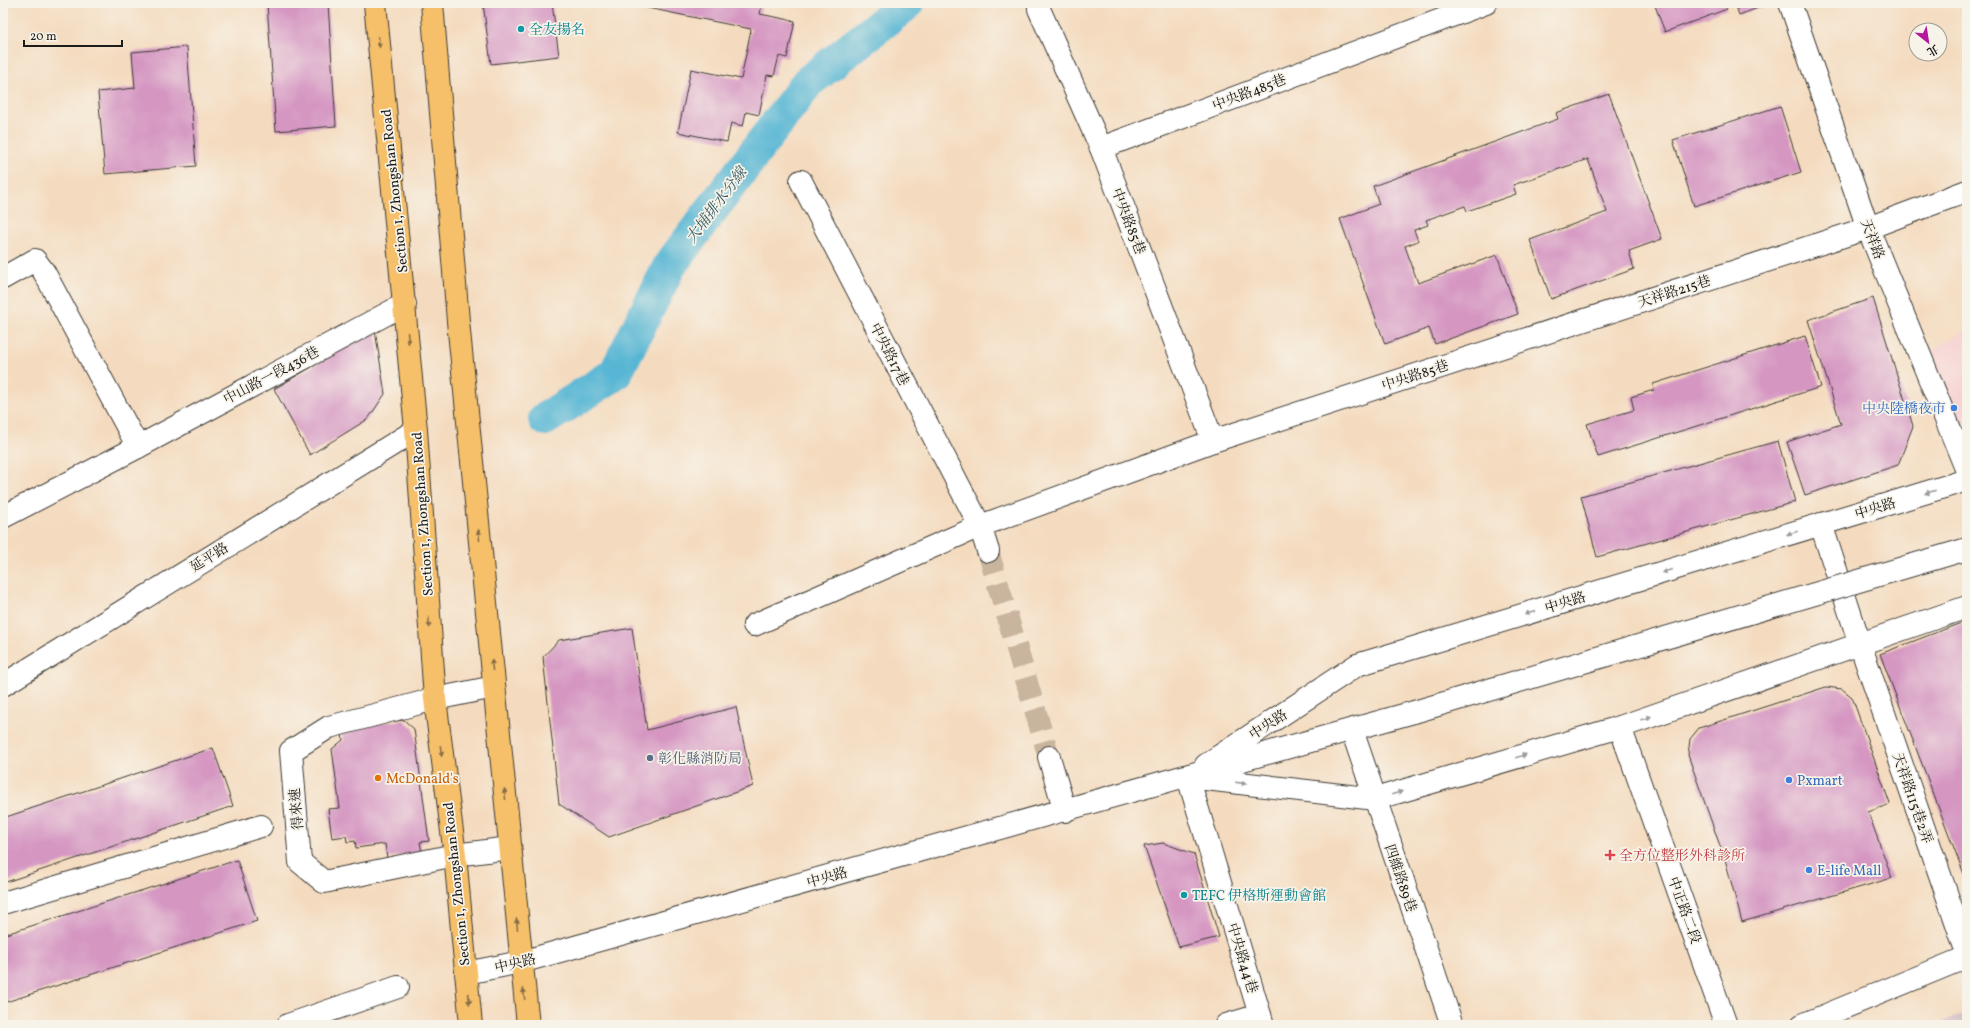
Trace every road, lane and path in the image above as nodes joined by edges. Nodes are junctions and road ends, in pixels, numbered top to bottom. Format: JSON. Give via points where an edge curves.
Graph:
{"nodes":[{"id":1,"x":375,"y":3,"type":"edge"},
{"id":2,"x":432,"y":3,"type":"edge"},
{"id":3,"x":1039,"y":3,"type":"edge"},
{"id":4,"x":1486,"y":3,"type":"edge"},
{"id":5,"x":1790,"y":3,"type":"edge"},
{"id":6,"x":1101,"y":148,"type":"junction"},
{"id":7,"x":801,"y":181,"type":"dead end"},
{"id":8,"x":1967,"y":192,"type":"edge"},
{"id":9,"x":1868,"y":228,"type":"junction"},
{"id":10,"x":3,"y":278,"type":"edge"},
{"id":11,"x":405,"y":304,"type":"junction"},
{"id":12,"x":1480,"y":354,"type":"joint"},
{"id":13,"x":416,"y":430,"type":"junction"},
{"id":14,"x":1213,"y":441,"type":"junction"},
{"id":15,"x":138,"y":447,"type":"junction"},
{"id":16,"x":1967,"y":471,"type":"edge"},
{"id":17,"x":1967,"y":480,"type":"edge"},
{"id":18,"x":3,"y":516,"type":"edge"},
{"id":19,"x":1821,"y":524,"type":"junction"},
{"id":20,"x":980,"y":526,"type":"junction"},
{"id":21,"x":1967,"y":550,"type":"edge"},
{"id":22,"x":988,"y":551,"type":"tunnel mouth"},
{"id":23,"x":1967,"y":607,"type":"edge"},
{"id":24,"x":754,"y":625,"type":"dead end"},
{"id":25,"x":1860,"y":644,"type":"junction"},
{"id":26,"x":3,"y":685,"type":"edge"},
{"id":27,"x":494,"y":687,"type":"junction"},
{"id":28,"x":435,"y":699,"type":"junction"},
{"id":29,"x":1620,"y":727,"type":"junction"},
{"id":30,"x":1352,"y":730,"type":"junction"},
{"id":31,"x":1049,"y":757,"type":"tunnel mouth"},
{"id":32,"x":1188,"y":776,"type":"junction"},
{"id":33,"x":1375,"y":799,"type":"junction"},
{"id":34,"x":1065,"y":811,"type":"junction"},
{"id":35,"x":261,"y":826,"type":"dead end"},
{"id":36,"x":510,"y":848,"type":"junction"},
{"id":37,"x":455,"y":855,"type":"junction"},
{"id":38,"x":3,"y":903,"type":"edge"},
{"id":39,"x":1967,"y":953,"type":"edge"},
{"id":40,"x":1967,"y":956,"type":"edge"},
{"id":41,"x":521,"y":962,"type":"junction"},
{"id":42,"x":466,"y":973,"type":"junction"},
{"id":43,"x":398,"y":987,"type":"dead end"},
{"id":44,"x":1262,"y":1020,"type":"edge"},
{"id":45,"x":288,"y":1025,"type":"edge"},
{"id":46,"x":471,"y":1025,"type":"edge"},
{"id":47,"x":528,"y":1025,"type":"edge"},
{"id":48,"x":1226,"y":1025,"type":"edge"},
{"id":49,"x":1452,"y":1025,"type":"edge"},
{"id":50,"x":1726,"y":1025,"type":"edge"},
{"id":51,"x":1802,"y":1025,"type":"edge"}],
"edges":[{"from":1,"to":11,"type":"main road","name":"Section 1, Zhongshan Road","one_way":true},
{"from":27,"to":2,"type":"main road","one_way":true,"via":[[458,321]]},
{"from":3,"to":6,"type":"street","name":"中央路85巷","via":[[1039,9]]},
{"from":4,"to":6,"type":"street","name":"中央路485巷"},
{"from":5,"to":9,"type":"street","name":"天祥路"},
{"from":6,"to":14,"type":"street","name":"中央路85巷"},
{"from":7,"to":20,"type":"street","name":"中央路17巷"},
{"from":8,"to":9,"type":"street","name":"天祥路215巷"},
{"from":9,"to":12,"type":"street","name":"天祥路215巷"},
{"from":9,"to":16,"type":"street","name":"天祥路"},
{"from":10,"to":15,"type":"street","via":[[35,260],[44,272]]},
{"from":11,"to":13,"type":"main road","name":"Section 1, Zhongshan Road","one_way":true},
{"from":11,"to":15,"type":"street","name":"中山路一段436巷"},
{"from":12,"to":14,"type":"street","name":"中央路85巷"},
{"from":13,"to":26,"type":"street","name":"延平路"},
{"from":13,"to":28,"type":"main road","name":"Section 1, Zhongshan Road","one_way":true},
{"from":14,"to":20,"type":"street","name":"中央路85巷"},
{"from":15,"to":18,"type":"street","name":"中山路一段436巷"},
{"from":17,"to":19,"type":"street","name":"中央路","one_way":true},
{"from":19,"to":25,"type":"street","name":"天祥路115巷2弄"},
{"from":19,"to":32,"type":"street","name":"中央路","one_way":true,"via":[[1357,665]]},
{"from":20,"to":22,"type":"street","name":"中央路17巷"},
{"from":20,"to":24,"type":"street"},
{"from":21,"to":30,"type":"street","name":"中央路","bridge":true},
{"from":23,"to":25,"type":"street","name":"中央路"},
{"from":29,"to":25,"type":"street","name":"中央路","one_way":true},
{"from":25,"to":39,"type":"street","name":"天祥路115巷2弄"},
{"from":27,"to":28,"type":"street","name":"得來速"},
{"from":36,"to":27,"type":"main road","one_way":true},
{"from":28,"to":37,"type":"main road","name":"Section 1, Zhongshan Road","one_way":true},
{"from":28,"to":37,"type":"street","name":"得來速","via":[[329,727],[291,751],[300,862],[324,882]]},
{"from":33,"to":29,"type":"street","name":"中央路","one_way":true},
{"from":29,"to":50,"type":"street","name":"中正路二段"},
{"from":30,"to":32,"type":"street","name":"中央路"},
{"from":30,"to":33,"type":"street","name":"四維路89巷"},
{"from":31,"to":34,"type":"street"},
{"from":32,"to":33,"type":"street","name":"中央路","one_way":true},
{"from":32,"to":34,"type":"street","name":"中央路"},
{"from":32,"to":44,"type":"street","name":"中央路44巷"},
{"from":33,"to":49,"type":"street","name":"四維路89巷"},
{"from":34,"to":41,"type":"street","name":"中央路"},
{"from":35,"to":38,"type":"street"},
{"from":36,"to":37,"type":"street","name":"得來速"},
{"from":41,"to":36,"type":"main road","one_way":true},
{"from":37,"to":42,"type":"main road","name":"Section 1, Zhongshan Road"},
{"from":40,"to":51,"type":"street"},
{"from":41,"to":42,"type":"street","name":"中央路"},
{"from":47,"to":41,"type":"main road","one_way":true},
{"from":42,"to":46,"type":"main road","name":"Section 1, Zhongshan Road","one_way":true},
{"from":43,"to":45,"type":"street"},
{"from":44,"to":48,"type":"street"}]}
